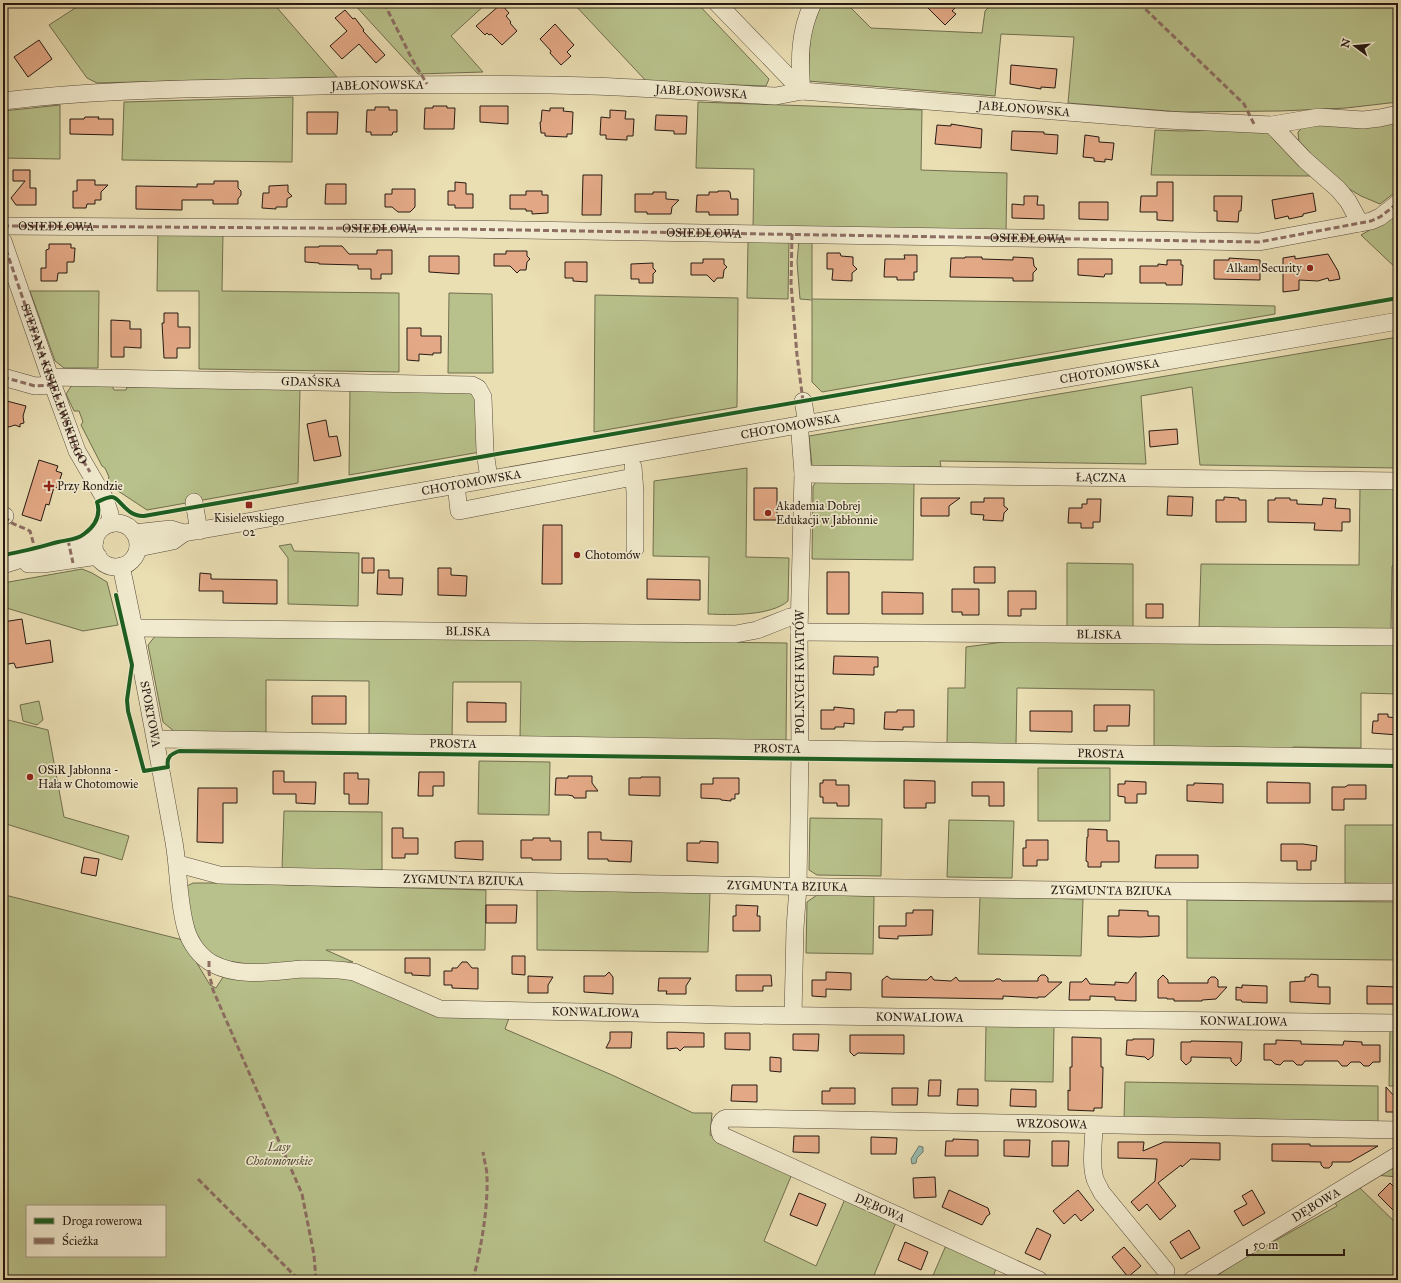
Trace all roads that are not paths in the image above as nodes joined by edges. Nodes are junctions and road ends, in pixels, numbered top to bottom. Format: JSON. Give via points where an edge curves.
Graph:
{"nodes":[{"id":1,"x":717,"y":3,"type":"edge"},
{"id":2,"x":813,"y":3,"type":"edge"},
{"id":3,"x":802,"y":91,"type":"junction"},
{"id":4,"x":3,"y":101,"type":"edge"},
{"id":5,"x":1398,"y":114,"type":"edge"},
{"id":6,"x":1272,"y":125,"type":"junction"},
{"id":7,"x":1398,"y":203,"type":"edge"},
{"id":8,"x":1360,"y":223,"type":"junction"},
{"id":9,"x":3,"y":226,"type":"edge"},
{"id":10,"x":3,"y":241,"type":"edge"},
{"id":11,"x":1398,"y":321,"type":"edge"},
{"id":12,"x":3,"y":377,"type":"edge"},
{"id":13,"x":51,"y":381,"type":"junction"},
{"id":14,"x":803,"y":401,"type":"dead end"},
{"id":15,"x":802,"y":424,"type":"junction"},
{"id":16,"x":631,"y":455,"type":"junction"},
{"id":17,"x":803,"y":474,"type":"junction"},
{"id":18,"x":633,"y":477,"type":"junction"},
{"id":19,"x":489,"y":479,"type":"junction"},
{"id":20,"x":1398,"y":481,"type":"edge"},
{"id":21,"x":456,"y":486,"type":"junction"},
{"id":22,"x":194,"y":502,"type":"dead end"},
{"id":23,"x":110,"y":524,"type":"junction"},
{"id":24,"x":191,"y":532,"type":"junction"},
{"id":25,"x":136,"y":541,"type":"junction"},
{"id":26,"x":96,"y":549,"type":"junction"},
{"id":27,"x":635,"y":549,"type":"dead end"},
{"id":28,"x":4,"y":565,"type":"edge"},
{"id":29,"x":121,"y":566,"type":"junction"},
{"id":30,"x":799,"y":624,"type":"junction"},
{"id":31,"x":133,"y":628,"type":"junction"},
{"id":32,"x":1398,"y":637,"type":"edge"},
{"id":33,"x":156,"y":739,"type":"junction"},
{"id":34,"x":800,"y":750,"type":"junction"},
{"id":35,"x":1398,"y":758,"type":"edge"},
{"id":36,"x":178,"y":866,"type":"junction"},
{"id":37,"x":798,"y":887,"type":"junction"},
{"id":38,"x":1398,"y":892,"type":"edge"},
{"id":39,"x":440,"y":1009,"type":"joint"},
{"id":40,"x":793,"y":1015,"type":"junction"},
{"id":41,"x":1398,"y":1023,"type":"edge"},
{"id":42,"x":1094,"y":1125,"type":"junction"},
{"id":43,"x":1398,"y":1130,"type":"edge"},
{"id":44,"x":721,"y":1135,"type":"joint"},
{"id":45,"x":1398,"y":1155,"type":"edge"},
{"id":46,"x":1166,"y":1271,"type":"dead end"},
{"id":47,"x":1039,"y":1280,"type":"edge"},
{"id":48,"x":1192,"y":1280,"type":"edge"}],
"edges":[{"from":1,"to":3,"type":"street"},
{"from":2,"to":3,"type":"street","via":[[800,49]]},
{"from":3,"to":4,"type":"street","name":"JABŁONOWSKA","via":[[776,96],[592,86],[427,84],[167,90]]},
{"from":3,"to":6,"type":"street","name":"JABŁONOWSKA","via":[[1166,120]]},
{"from":5,"to":6,"type":"street","name":"JABŁONOWSKA","via":[[1363,120],[1319,117]]},
{"from":6,"to":8,"type":"street","via":[[1305,160],[1338,189]]},
{"from":7,"to":8,"type":"street","name":"OSIEDLOWA","via":[[1380,217]]},
{"from":8,"to":9,"type":"street","name":"OSIEDLOWA","via":[[1259,242],[456,229]]},
{"from":10,"to":13,"type":"street","name":"STEFANA KISIELEWSKIEGO"},
{"from":11,"to":15,"type":"street","name":"CHOTOMOWSKA"},
{"from":12,"to":13,"type":"street","name":"GDAŃSKA","via":[[40,386]]},
{"from":13,"to":19,"type":"street","name":"GDAŃSKA","via":[[472,385],[478,388],[483,397]]},
{"from":13,"to":23,"type":"street","name":"STEFANA KISIELEWSKIEGO","via":[[77,451],[105,499]]},
{"from":14,"to":15,"type":"street","name":"POLNYCH KWIATÓW"},
{"from":15,"to":16,"type":"street","name":"CHOTOMOWSKA"},
{"from":15,"to":17,"type":"street","name":"POLNYCH KWIATÓW","via":[[800,434]]},
{"from":16,"to":18,"type":"street"},
{"from":16,"to":19,"type":"street","name":"CHOTOMOWSKA"},
{"from":17,"to":20,"type":"street","name":"ŁĄCZNA"},
{"from":17,"to":30,"type":"street","name":"POLNYCH KWIATÓW"},
{"from":18,"to":21,"type":"street","via":[[460,511]]},
{"from":18,"to":27,"type":"street"},
{"from":19,"to":21,"type":"street","name":"CHOTOMOWSKA"},
{"from":21,"to":24,"type":"street","name":"CHOTOMOWSKA"},
{"from":22,"to":24,"type":"street"},
{"from":23,"to":25,"type":"street","via":[[123,524],[128,527]]},
{"from":23,"to":26,"type":"street","via":[[100,530]]},
{"from":24,"to":25,"type":"street","name":"CHOTOMOWSKA","via":[[171,529]]},
{"from":25,"to":29,"type":"street","via":[[136,554],[133,559]]},
{"from":26,"to":28,"type":"street","via":[[41,553]]},
{"from":26,"to":29,"type":"street","via":[[104,563]]},
{"from":29,"to":31,"type":"street","name":"SPORTOWA"},
{"from":30,"to":31,"type":"street","name":"BLISKA","via":[[790,617],[757,630],[736,634]]},
{"from":30,"to":32,"type":"street","name":"BLISKA"},
{"from":30,"to":34,"type":"street","name":"POLNYCH KWIATÓW"},
{"from":31,"to":33,"type":"street","name":"SPORTOWA"},
{"from":33,"to":34,"type":"street","name":"PROSTA"},
{"from":33,"to":36,"type":"street","name":"SPORTOWA"},
{"from":34,"to":35,"type":"street","name":"PROSTA"},
{"from":34,"to":37,"type":"street","name":"POLNYCH KWIATÓW"},
{"from":36,"to":37,"type":"street","name":"ZYGMUNTA BZIUKA","via":[[219,876]]},
{"from":36,"to":39,"type":"street","name":"SPORTOWA","via":[[181,910],[186,930],[194,946],[209,961],[224,969],[259,973],[304,969],[354,972]]},
{"from":37,"to":38,"type":"street","name":"ZYGMUNTA BZIUKA"},
{"from":37,"to":40,"type":"street","name":"POLNYCH KWIATÓW"},
{"from":39,"to":40,"type":"street","name":"KONWALIOWA"},
{"from":40,"to":41,"type":"street","name":"KONWALIOWA"},
{"from":42,"to":43,"type":"street","name":"WRZOSOWA"},
{"from":42,"to":44,"type":"street","name":"WRZOSOWA","via":[[727,1118],[720,1122]]},
{"from":42,"to":46,"type":"street","via":[[1093,1168],[1098,1185]]},
{"from":44,"to":47,"type":"street","name":"DĘBOWA"},
{"from":45,"to":48,"type":"street","name":"DĘBOWA"}]}
